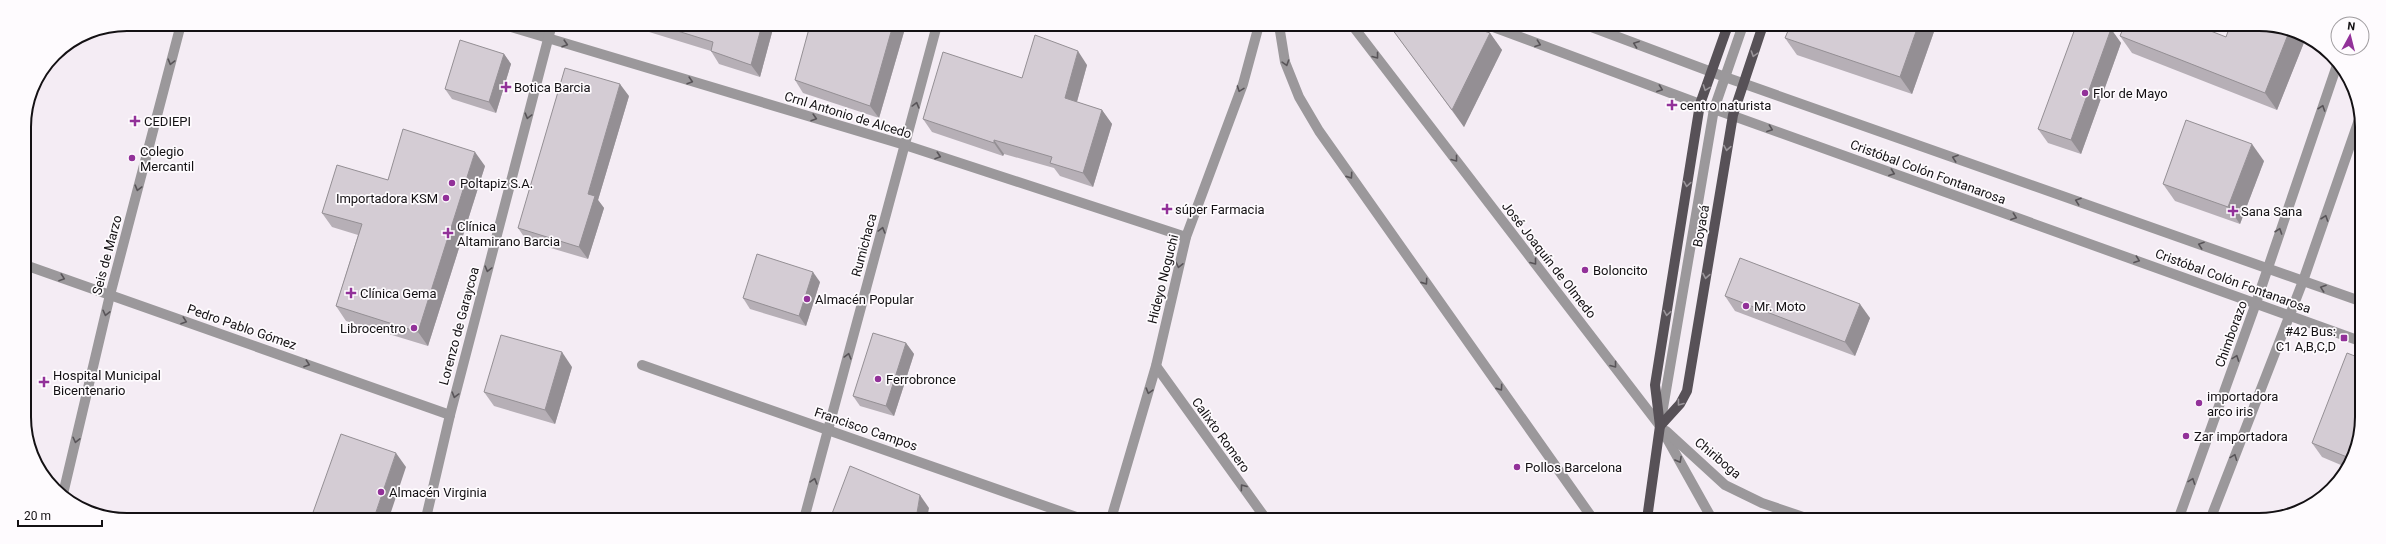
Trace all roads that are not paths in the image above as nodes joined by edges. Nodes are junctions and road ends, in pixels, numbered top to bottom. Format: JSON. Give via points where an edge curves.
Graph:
{"nodes":[{"id":1,"x":179,"y":31,"type":"edge"},
{"id":2,"x":523,"y":31,"type":"edge"},
{"id":3,"x":550,"y":31,"type":"edge"},
{"id":4,"x":935,"y":31,"type":"edge"},
{"id":5,"x":1257,"y":31,"type":"edge"},
{"id":6,"x":1280,"y":31,"type":"edge"},
{"id":7,"x":1357,"y":31,"type":"edge"},
{"id":8,"x":1504,"y":31,"type":"edge"},
{"id":9,"x":1602,"y":31,"type":"edge"},
{"id":10,"x":1726,"y":31,"type":"edge"},
{"id":11,"x":1741,"y":31,"type":"edge"},
{"id":12,"x":1761,"y":31,"type":"edge"},
{"id":13,"x":548,"y":39,"type":"junction"},
{"id":14,"x":2335,"y":69,"type":"edge"},
{"id":15,"x":1712,"y":72,"type":"junction"},
{"id":16,"x":1725,"y":77,"type":"junction"},
{"id":17,"x":1744,"y":84,"type":"junction"},
{"id":18,"x":1700,"y":104,"type":"junction"},
{"id":19,"x":1714,"y":110,"type":"junction"},
{"id":20,"x":1733,"y":116,"type":"junction"},
{"id":21,"x":2355,"y":130,"type":"edge"},
{"id":22,"x":905,"y":145,"type":"junction"},
{"id":23,"x":1186,"y":237,"type":"junction"},
{"id":24,"x":31,"y":267,"type":"edge"},
{"id":25,"x":2266,"y":268,"type":"junction"},
{"id":26,"x":2303,"y":281,"type":"junction"},
{"id":27,"x":110,"y":295,"type":"junction"},
{"id":28,"x":2355,"y":299,"type":"edge"},
{"id":29,"x":2256,"y":303,"type":"junction"},
{"id":30,"x":2289,"y":315,"type":"junction"},
{"id":31,"x":2355,"y":339,"type":"edge"},
{"id":32,"x":642,"y":365,"type":"dead end"},
{"id":33,"x":1156,"y":366,"type":"junction"},
{"id":34,"x":450,"y":414,"type":"junction"},
{"id":35,"x":1660,"y":426,"type":"junction"},
{"id":36,"x":829,"y":429,"type":"junction"},
{"id":37,"x":64,"y":489,"type":"edge"},
{"id":38,"x":427,"y":513,"type":"edge"},
{"id":39,"x":806,"y":513,"type":"edge"},
{"id":40,"x":1065,"y":513,"type":"edge"},
{"id":41,"x":1113,"y":513,"type":"edge"},
{"id":42,"x":1262,"y":513,"type":"edge"},
{"id":43,"x":1589,"y":513,"type":"edge"},
{"id":44,"x":1648,"y":513,"type":"edge"},
{"id":45,"x":1709,"y":513,"type":"edge"},
{"id":46,"x":1791,"y":513,"type":"edge"},
{"id":47,"x":2180,"y":513,"type":"edge"},
{"id":48,"x":2213,"y":513,"type":"edge"}],
"edges":[{"from":1,"to":27,"type":"street","name":"Seis de Marzo","one_way":true},
{"from":2,"to":13,"type":"street","name":"Crnl Antonio de Alcedo"},
{"from":3,"to":13,"type":"street","name":"Lorenzo de Garaycoa"},
{"from":22,"to":4,"type":"street","name":"Rumichaca","one_way":true},
{"from":5,"to":23,"type":"street","name":"Hideyo Noguchi","one_way":true,"via":[[1242,84]]},
{"from":6,"to":43,"type":"street","one_way":true,"via":[[1285,62],[1299,97],[1319,131]]},
{"from":7,"to":35,"type":"street","name":"José Joaquín de Olmedo","one_way":true},
{"from":8,"to":18,"type":"street","name":"Cristóbal Colón Fontanarosa","one_way":true},
{"from":15,"to":9,"type":"street","name":"Cristóbal Colón Fontanarosa","one_way":true},
{"from":10,"to":15,"type":"main road","name":"Boyacá"},
{"from":11,"to":16,"type":"street","name":"Boyacá"},
{"from":12,"to":17,"type":"main road","name":"Boyacá","one_way":true},
{"from":13,"to":22,"type":"street","name":"Crnl Antonio de Alcedo","one_way":true},
{"from":13,"to":34,"type":"street","name":"Lorenzo de Garaycoa","one_way":true},
{"from":25,"to":14,"type":"street","name":"Chimborazo","one_way":true},
{"from":15,"to":16,"type":"street","name":"Cristóbal Colón Fontanarosa"},
{"from":15,"to":18,"type":"main road","name":"Boyacá","one_way":true},
{"from":16,"to":17,"type":"street","name":"Cristóbal Colón Fontanarosa"},
{"from":16,"to":19,"type":"street","name":"Boyacá"},
{"from":17,"to":20,"type":"main road","name":"Boyacá"},
{"from":25,"to":17,"type":"street","name":"Cristóbal Colón Fontanarosa","one_way":true},
{"from":18,"to":19,"type":"street","name":"Cristóbal Colón Fontanarosa"},
{"from":18,"to":35,"type":"main road","name":"Boyacá","one_way":true,"via":[[1655,384]]},
{"from":19,"to":20,"type":"street","name":"Cristóbal Colón Fontanarosa"},
{"from":19,"to":35,"type":"street","name":"Boyacá"},
{"from":20,"to":29,"type":"street","name":"Cristóbal Colón Fontanarosa","one_way":true},
{"from":20,"to":35,"type":"main road","name":"Boyacá","one_way":true,"via":[[1687,391],[1680,404]]},
{"from":26,"to":21,"type":"street","one_way":true},
{"from":22,"to":23,"type":"street","name":"Crnl Antonio de Alcedo","one_way":true},
{"from":36,"to":22,"type":"street","name":"Rumichaca","one_way":true},
{"from":23,"to":33,"type":"street","name":"Hideyo Noguchi","one_way":true},
{"from":24,"to":27,"type":"street","name":"Pedro Pablo Gómez","one_way":true},
{"from":25,"to":26,"type":"street","name":"Cristóbal Colón Fontanarosa"},
{"from":25,"to":29,"type":"street","name":"Chimborazo"},
{"from":28,"to":26,"type":"street","name":"Cristóbal Colón Fontanarosa","one_way":true},
{"from":26,"to":30,"type":"street"},
{"from":27,"to":34,"type":"street","name":"Pedro Pablo Gómez","one_way":true},
{"from":27,"to":37,"type":"street","name":"Seis de Marzo","one_way":true},
{"from":29,"to":30,"type":"street","name":"Cristóbal Colón Fontanarosa"},
{"from":47,"to":29,"type":"street","name":"Chimborazo","one_way":true},
{"from":30,"to":31,"type":"street","name":"Cristóbal Colón Fontanarosa"},
{"from":48,"to":30,"type":"street","one_way":true},
{"from":32,"to":36,"type":"street","name":"Francisco Campos"},
{"from":33,"to":41,"type":"street","name":"Hideyo Noguchi","one_way":true},
{"from":42,"to":33,"type":"street","name":"Calixto Romero","one_way":true},
{"from":34,"to":38,"type":"street","name":"Lorenzo de Garaycoa"},
{"from":35,"to":44,"type":"main road","name":"Boyacá"},
{"from":35,"to":45,"type":"street","name":"José Joaquín de Olmedo","one_way":true},
{"from":35,"to":46,"type":"street","name":"Chiriboga","via":[[1725,485],[1762,503]]},
{"from":39,"to":36,"type":"street","name":"Rumichaca","one_way":true},
{"from":36,"to":40,"type":"street","name":"Francisco Campos"}]}
